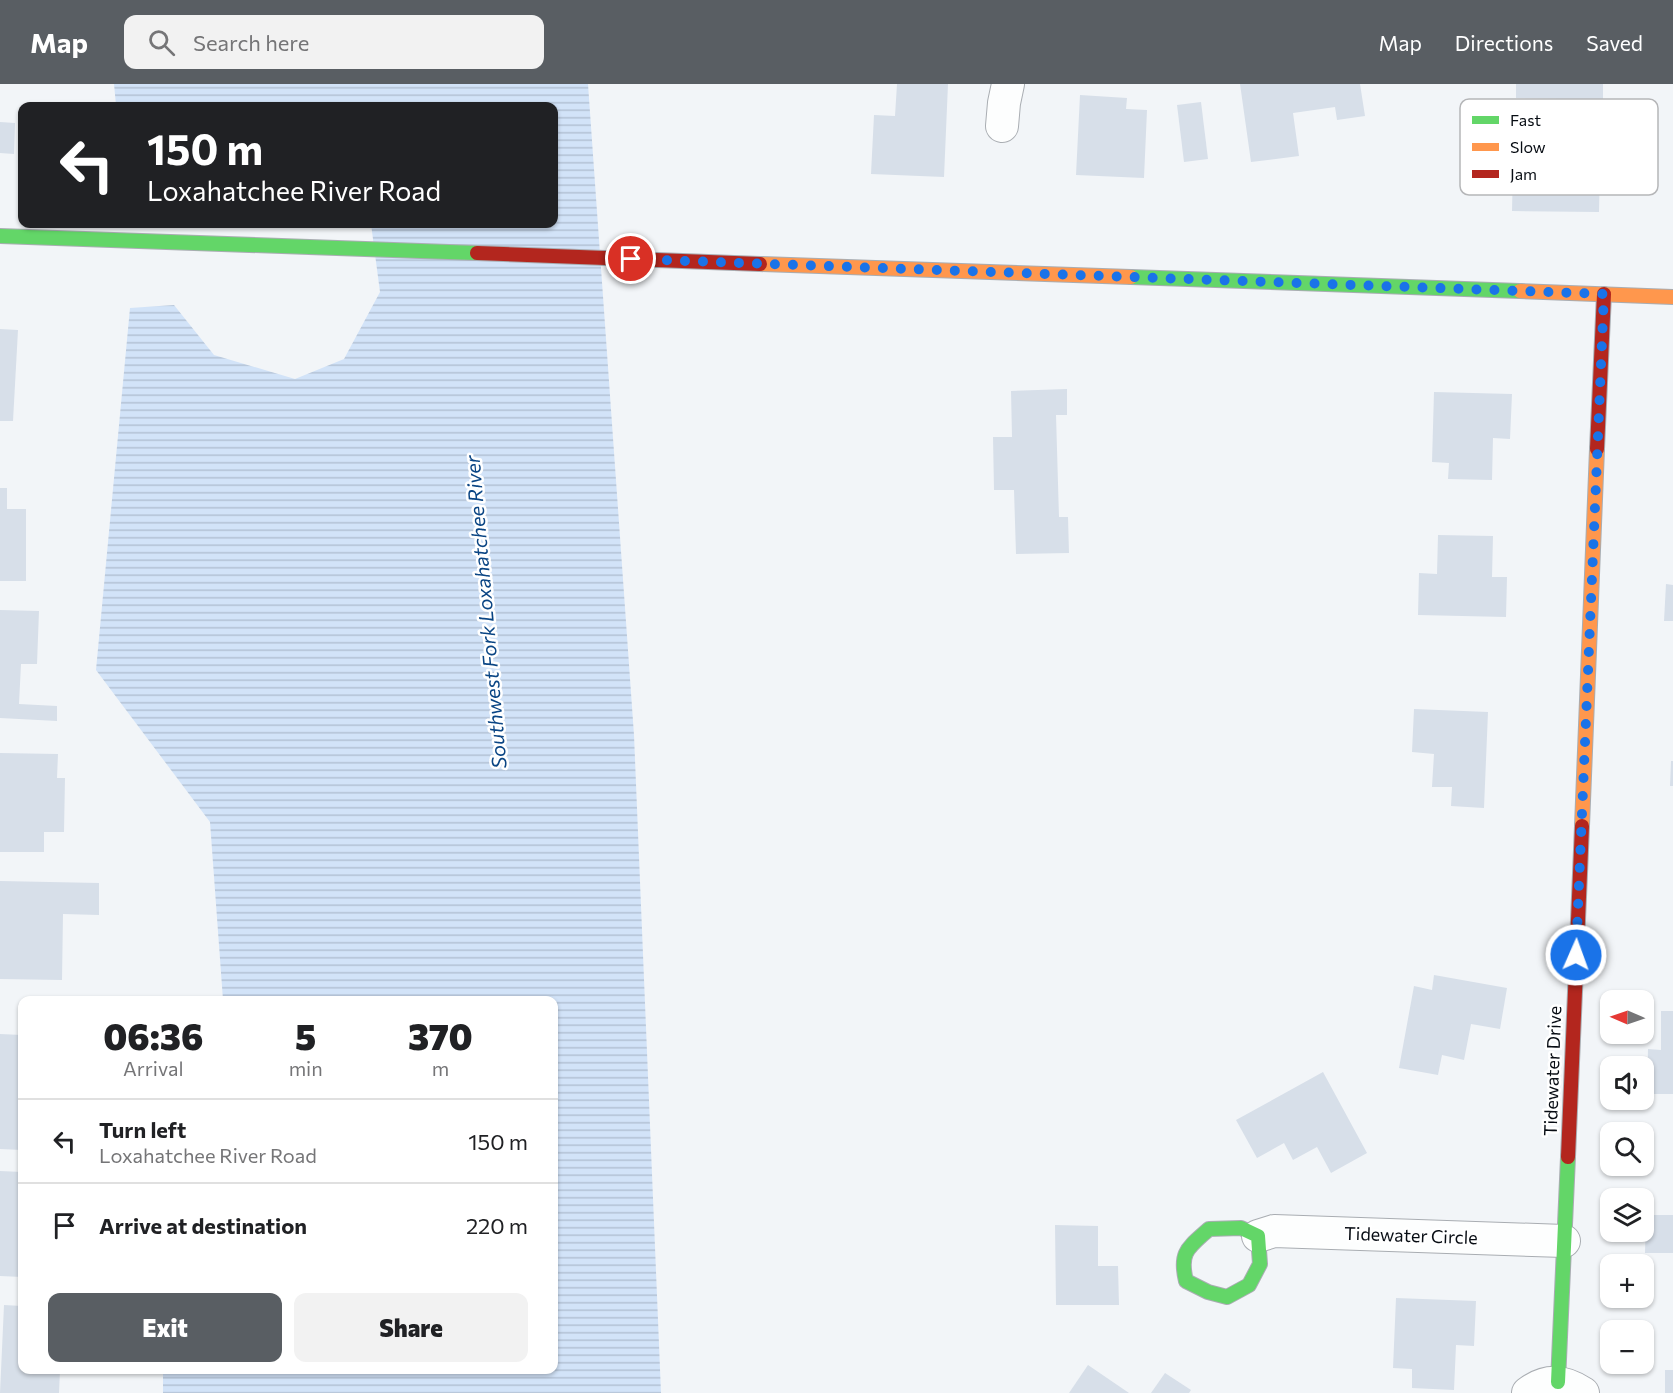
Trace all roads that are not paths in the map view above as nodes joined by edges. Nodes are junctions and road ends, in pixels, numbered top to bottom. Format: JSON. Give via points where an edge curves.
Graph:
{"nodes":[{"id":1,"x":1008,"y":84,"type":"edge"},
{"id":2,"x":1002,"y":126,"type":"dead end"},
{"id":3,"x":0,"y":236,"type":"edge"},
{"id":4,"x":1604,"y":294,"type":"junction"},
{"id":5,"x":1673,"y":297,"type":"edge"},
{"id":6,"x":1258,"y":1236,"type":"junction"},
{"id":7,"x":1564,"y":1241,"type":"junction"},
{"id":8,"x":1570,"y":1387,"type":"edge"},
{"id":9,"x":1528,"y":1393,"type":"edge"}],
"edges":[{"from":1,"to":2,"type":"street"},
{"from":3,"to":4,"type":"street"},
{"from":4,"to":5,"type":"street"},
{"from":4,"to":7,"type":"street","name":"Tidewater Drive"},
{"from":6,"to":6,"type":"street","name":"Tidewater Circle","via":[[1241,1228],[1209,1229],[1188,1248],[1182,1264],[1186,1281],[1227,1296],[1250,1285],[1260,1264]]},
{"from":6,"to":7,"type":"street","name":"Tidewater Circle","via":[[1274,1231]]},
{"from":7,"to":8,"type":"street","name":"Tidewater Drive"},
{"from":8,"to":9,"type":"street","via":[[1546,1383]]}]}
